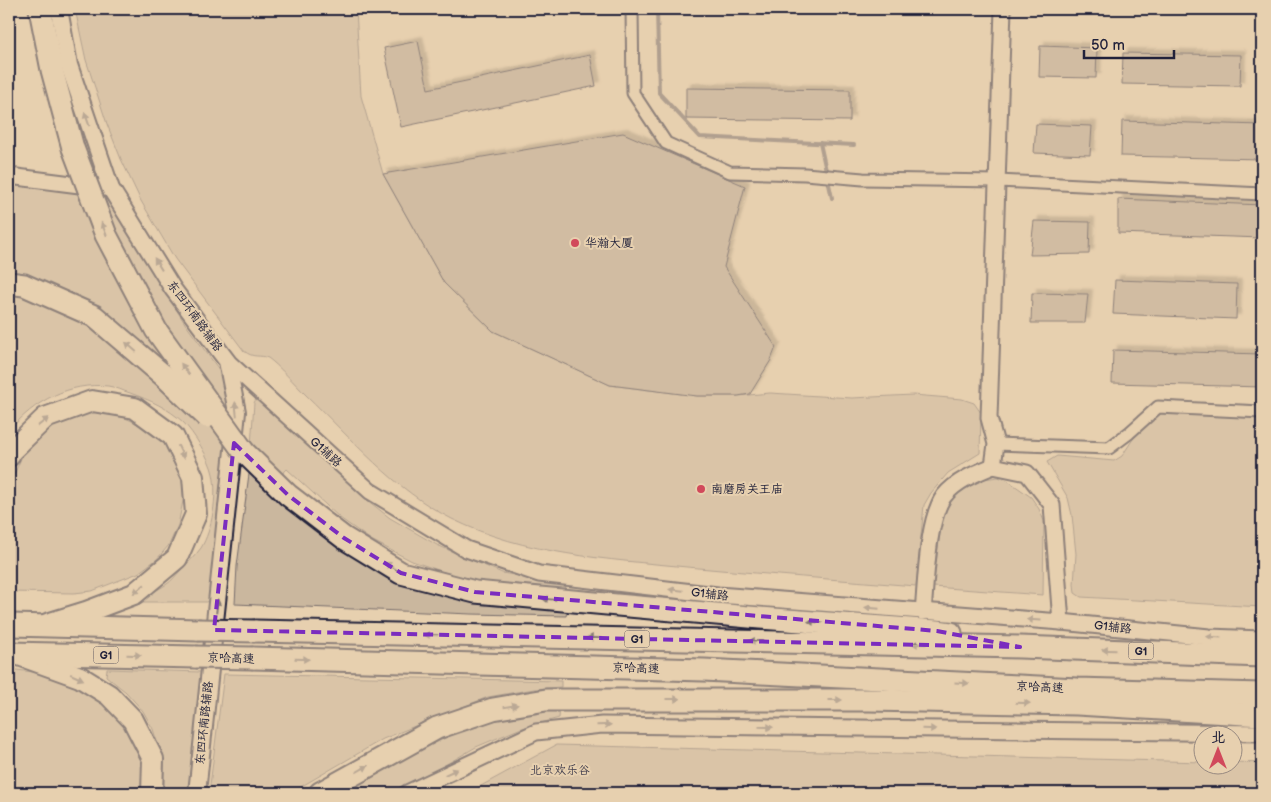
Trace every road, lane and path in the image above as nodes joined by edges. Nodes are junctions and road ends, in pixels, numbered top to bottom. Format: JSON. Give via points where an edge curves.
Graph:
{"nodes":[{"id":1,"x":40,"y":9,"type":"edge"},
{"id":2,"x":59,"y":9,"type":"edge"},
{"id":3,"x":632,"y":9,"type":"edge"},
{"id":4,"x":1003,"y":9,"type":"edge"},
{"id":5,"x":9,"y":176,"type":"edge"},
{"id":6,"x":998,"y":181,"type":"junction"},
{"id":7,"x":111,"y":189,"type":"junction"},
{"id":8,"x":1262,"y":194,"type":"edge"},
{"id":9,"x":9,"y":283,"type":"edge"},
{"id":10,"x":227,"y":361,"type":"junction"},
{"id":11,"x":1262,"y":412,"type":"edge"},
{"id":12,"x":996,"y":444,"type":"junction"},
{"id":13,"x":244,"y":452,"type":"junction"},
{"id":14,"x":9,"y":456,"type":"edge"},
{"id":15,"x":993,"y":466,"type":"junction"},
{"id":16,"x":923,"y":612,"type":"junction"},
{"id":17,"x":1060,"y":622,"type":"junction"},
{"id":18,"x":12,"y":626,"type":"dead end"},
{"id":19,"x":40,"y":626,"type":"junction"},
{"id":20,"x":1262,"y":639,"type":"edge"},
{"id":21,"x":1020,"y":646,"type":"junction"},
{"id":22,"x":12,"y":653,"type":"edge"},
{"id":23,"x":1262,"y":656,"type":"edge"},
{"id":24,"x":1154,"y":692,"type":"junction"},
{"id":25,"x":1262,"y":694,"type":"edge"},
{"id":26,"x":1077,"y":704,"type":"junction"},
{"id":27,"x":1213,"y":711,"type":"junction"},
{"id":28,"x":1262,"y":715,"type":"edge"},
{"id":29,"x":1262,"y":733,"type":"edge"},
{"id":30,"x":152,"y":793,"type":"edge"},
{"id":31,"x":197,"y":793,"type":"edge"},
{"id":32,"x":320,"y":793,"type":"edge"},
{"id":33,"x":407,"y":793,"type":"edge"}],
"edges":[{"from":13,"to":1,"type":"highway","one_way":true,"bridge":true,"via":[[156,330],[106,236],[72,148]]},
{"from":7,"to":2,"type":"main road","name":"东四环南路辅路","one_way":true,"via":[[69,65]]},
{"from":3,"to":6,"type":"street","via":[[633,93],[666,143],[730,172]]},
{"from":4,"to":6,"type":"street"},
{"from":5,"to":7,"type":"street"},
{"from":6,"to":8,"type":"street"},
{"from":6,"to":12,"type":"street","via":[[988,418]]},
{"from":10,"to":7,"type":"main road","name":"东四环南路辅路","one_way":true,"via":[[173,289]]},
{"from":13,"to":9,"type":"highway","one_way":true,"bridge":true,"via":[[163,375],[94,316],[24,285]]},
{"from":16,"to":10,"type":"street","name":"G1辅路","one_way":true,"via":[[575,579],[539,574],[466,549],[370,490]]},
{"from":31,"to":10,"type":"main road","name":"东四环南路辅路","one_way":true,"via":[[237,412]]},
{"from":11,"to":12,"type":"street","via":[[1158,407],[1109,448]]},
{"from":12,"to":15,"type":"street"},
{"from":21,"to":13,"type":"highway","one_way":true,"via":[[937,631],[476,592],[402,573],[344,538],[288,495]]},
{"from":14,"to":19,"type":"highway","one_way":true,"via":[[45,418],[92,400],[135,408],[173,436],[193,476],[196,514],[177,558],[134,594]]},
{"from":15,"to":16,"type":"street","via":[[964,479],[945,495],[934,514]]},
{"from":15,"to":17,"type":"street","via":[[1027,473],[1052,505]]},
{"from":17,"to":16,"type":"street","name":"G1辅路","one_way":true},
{"from":20,"to":17,"type":"street","name":"G1辅路","one_way":true},
{"from":18,"to":19,"type":"highway","number":"G1"},
{"from":21,"to":19,"type":"highway","number":"G1","one_way":true,"bridge":true},
{"from":23,"to":21,"type":"highway","number":"G1","one_way":true},
{"from":22,"to":24,"type":"highway","name":"京哈高速","number":"G1","one_way":true,"bridge":true,"via":[[694,670]]},
{"from":22,"to":30,"type":"highway","one_way":true,"via":[[80,677],[115,701],[133,720],[153,759]]},
{"from":24,"to":25,"type":"highway","name":"京哈高速","number":"G1"},
{"from":24,"to":26,"type":"highway"},
{"from":24,"to":27,"type":"highway"},
{"from":26,"to":27,"type":"highway"},
{"from":32,"to":26,"type":"highway","one_way":true,"via":[[437,728],[493,709],[546,700]]},
{"from":27,"to":28,"type":"highway"},
{"from":33,"to":29,"type":"street","one_way":true,"via":[[536,732],[602,724]]}]}
